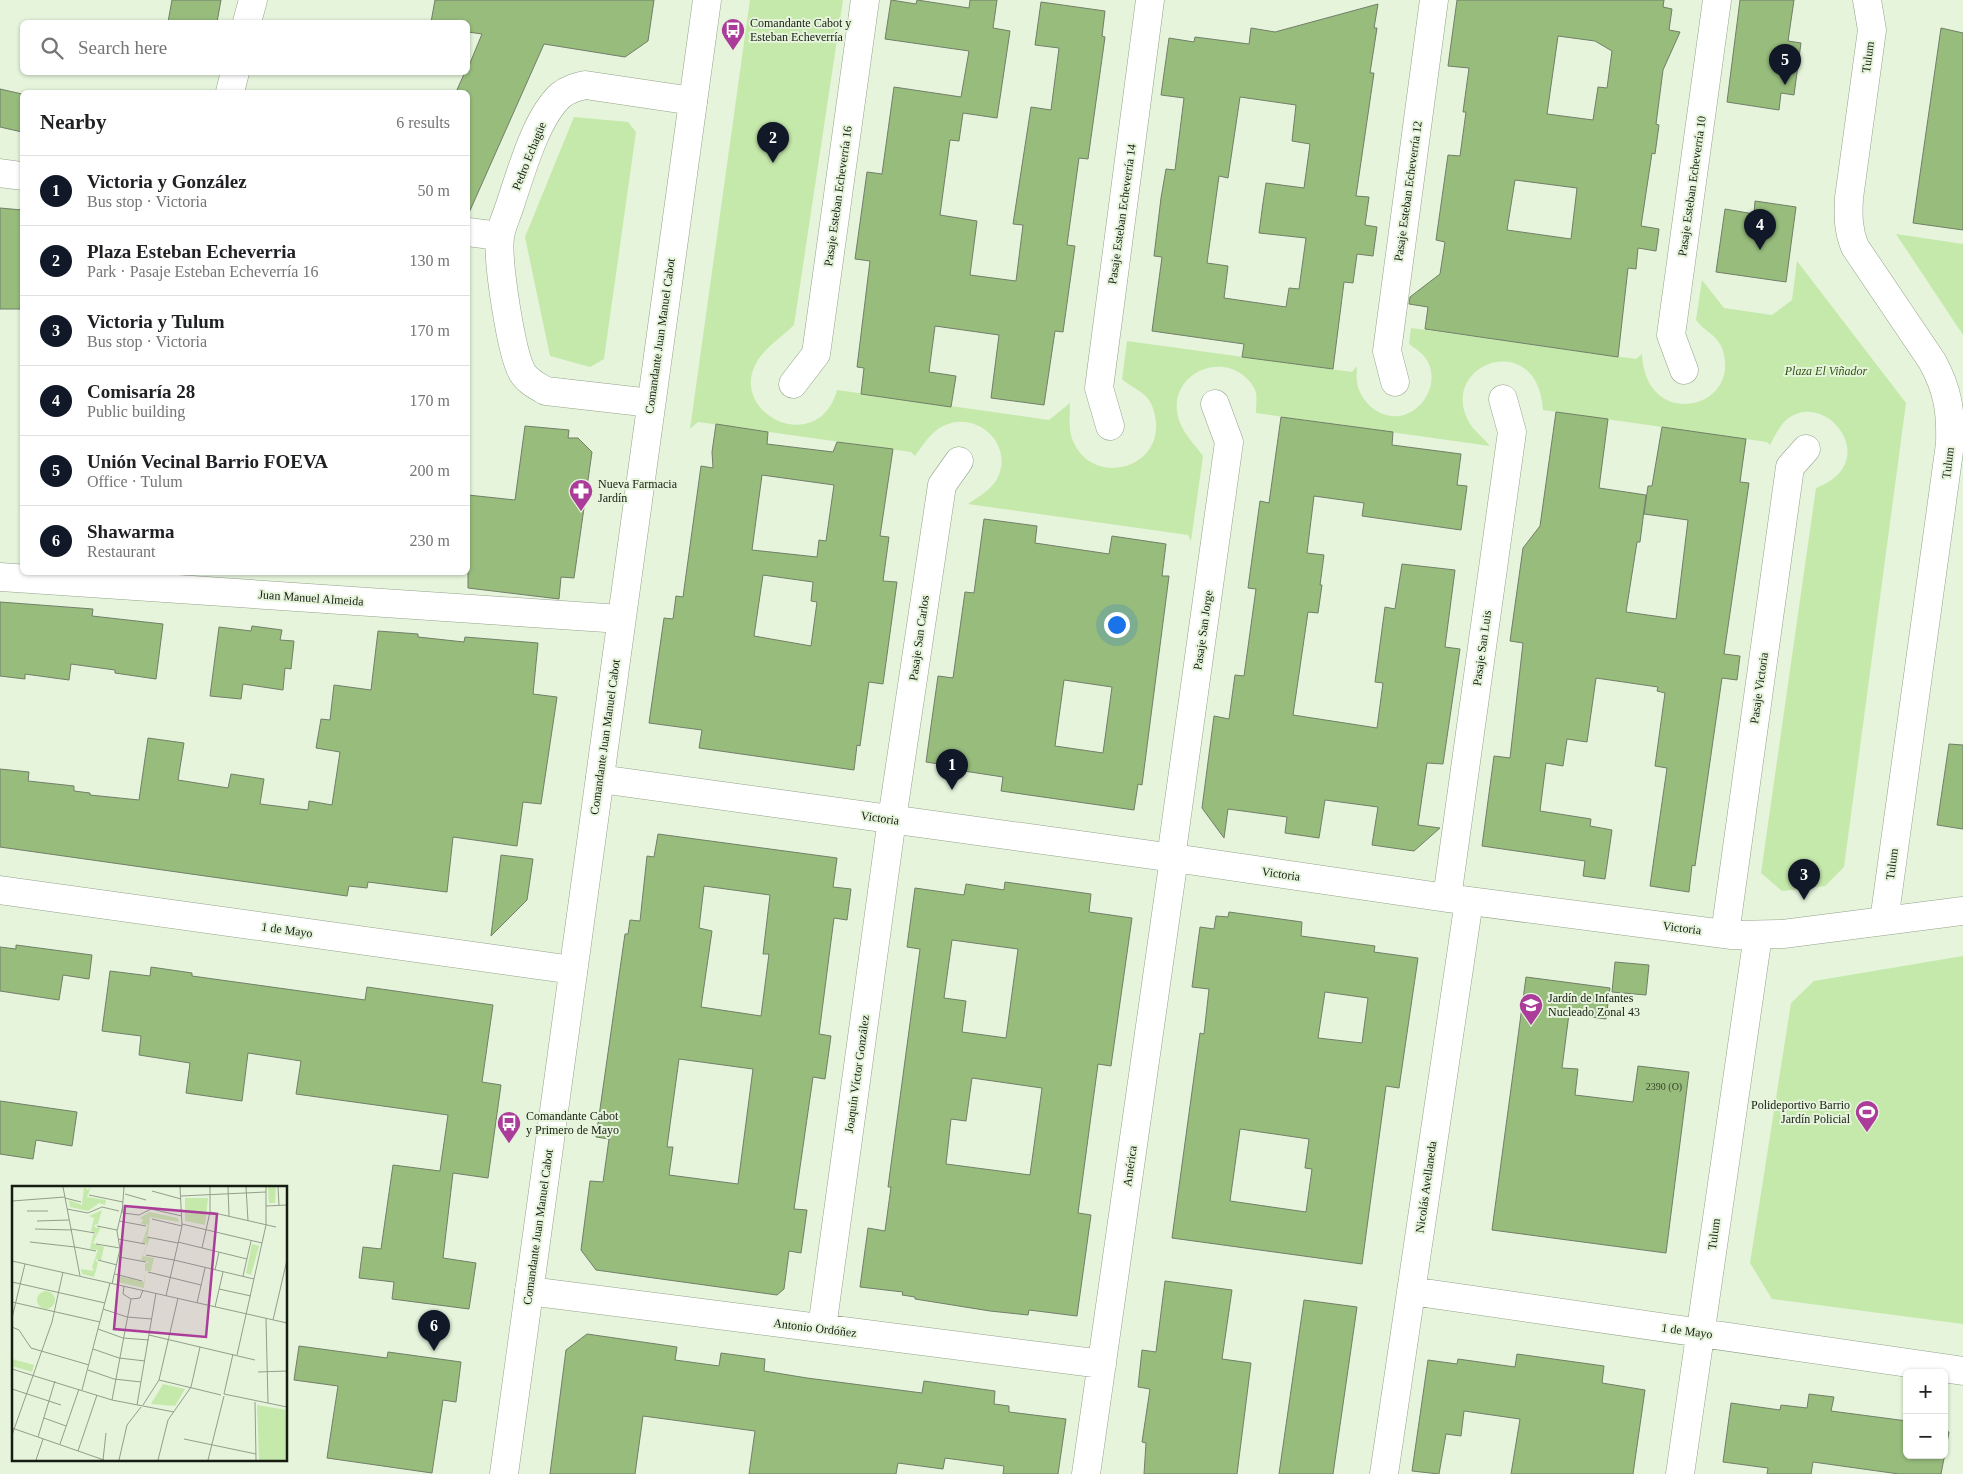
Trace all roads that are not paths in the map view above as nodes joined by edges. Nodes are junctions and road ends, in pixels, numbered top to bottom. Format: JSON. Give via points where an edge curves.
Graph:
{"nodes":[{"id":1,"x":252,"y":0,"type":"edge"},
{"id":2,"x":707,"y":0,"type":"edge"},
{"id":3,"x":865,"y":0,"type":"edge"},
{"id":4,"x":1150,"y":0,"type":"edge"},
{"id":5,"x":1434,"y":0,"type":"edge"},
{"id":6,"x":1717,"y":0,"type":"edge"},
{"id":7,"x":1867,"y":0,"type":"edge"},
{"id":8,"x":1888,"y":0,"type":"edge"},
{"id":9,"x":247,"y":20,"type":"edge"},
{"id":10,"x":1872,"y":30,"type":"junction"},
{"id":11,"x":234,"y":75,"type":"edge"},
{"id":12,"x":230,"y":90,"type":"edge"},
{"id":13,"x":693,"y":101,"type":"junction"},
{"id":14,"x":0,"y":174,"type":"edge"},
{"id":15,"x":20,"y":176,"type":"edge"},
{"id":16,"x":470,"y":232,"type":"edge"},
{"id":17,"x":500,"y":236,"type":"junction"},
{"id":18,"x":1684,"y":370,"type":"dead end"},
{"id":19,"x":1395,"y":382,"type":"dead end"},
{"id":20,"x":793,"y":384,"type":"dead end"},
{"id":21,"x":1503,"y":399,"type":"dead end"},
{"id":22,"x":651,"y":403,"type":"junction"},
{"id":23,"x":1215,"y":404,"type":"dead end"},
{"id":24,"x":1110,"y":426,"type":"dead end"},
{"id":25,"x":1806,"y":449,"type":"dead end"},
{"id":26,"x":959,"y":461,"type":"dead end"},
{"id":27,"x":0,"y":577,"type":"edge"},
{"id":28,"x":203,"y":582,"type":"edge"},
{"id":29,"x":621,"y":619,"type":"junction"},
{"id":30,"x":600,"y":779,"type":"junction"},
{"id":31,"x":892,"y":819,"type":"junction"},
{"id":32,"x":1172,"y":858,"type":"junction"},
{"id":33,"x":0,"y":890,"type":"edge"},
{"id":34,"x":1458,"y":899,"type":"junction"},
{"id":35,"x":1963,"y":910,"type":"edge"},
{"id":36,"x":1884,"y":921,"type":"junction"},
{"id":37,"x":1725,"y":934,"type":"junction"},
{"id":38,"x":1758,"y":936,"type":"junction"},
{"id":39,"x":574,"y":970,"type":"junction"},
{"id":40,"x":529,"y":1291,"type":"junction"},
{"id":41,"x":1411,"y":1291,"type":"junction"},
{"id":42,"x":822,"y":1328,"type":"junction"},
{"id":43,"x":1700,"y":1333,"type":"junction"},
{"id":44,"x":1102,"y":1364,"type":"junction"},
{"id":45,"x":1963,"y":1371,"type":"edge"},
{"id":46,"x":504,"y":1474,"type":"edge"},
{"id":47,"x":1086,"y":1474,"type":"edge"},
{"id":48,"x":1384,"y":1474,"type":"edge"},
{"id":49,"x":1680,"y":1474,"type":"edge"}],
"edges":[{"from":1,"to":9,"type":"street"},
{"from":2,"to":13,"type":"street","name":"Comandante Juan Manuel Cabot"},
{"from":3,"to":20,"type":"street","name":"Pasaje Esteban Echeverría 16","via":[[816,354]]},
{"from":4,"to":24,"type":"street","name":"Pasaje Esteban Echeverría 14","via":[[1098,388]]},
{"from":5,"to":19,"type":"street","name":"Pasaje Esteban Echeverría 12","via":[[1387,350]]},
{"from":6,"to":18,"type":"street","name":"Pasaje Esteban Echeverría 10","via":[[1671,335]]},
{"from":7,"to":10,"type":"street","name":"Tulum"},
{"from":8,"to":10,"type":"street","name":"Tulum"},
{"from":10,"to":36,"type":"street","name":"Tulum","via":[[1849,198],[1850,234],[1855,247],[1942,379],[1951,423]]},
{"from":11,"to":12,"type":"street"},
{"from":13,"to":17,"type":"street","name":"Pedro Echagüe","via":[[585,85],[561,95],[546,114],[525,161]]},
{"from":13,"to":22,"type":"street","name":"Comandante Juan Manuel Cabot"},
{"from":14,"to":15,"type":"street"},
{"from":16,"to":17,"type":"street"},
{"from":17,"to":22,"type":"street","name":"Pedro Echagüe","via":[[504,291],[517,360],[523,374],[546,391]]},
{"from":21,"to":34,"type":"street","name":"Pasaje San Luis","via":[[1512,432]]},
{"from":22,"to":29,"type":"street","name":"Comandante Juan Manuel Cabot"},
{"from":23,"to":32,"type":"street","name":"Pasaje San Jorge","via":[[1229,442]]},
{"from":25,"to":37,"type":"street","name":"Pasaje Victoria","via":[[1790,466]]},
{"from":26,"to":31,"type":"street","name":"Pasaje San Carlos","via":[[942,485]]},
{"from":27,"to":28,"type":"street","name":"Juan Manuel Almeida"},
{"from":28,"to":29,"type":"street","name":"Juan Manuel Almeida"},
{"from":29,"to":30,"type":"street","name":"Comandante Juan Manuel Cabot"},
{"from":30,"to":31,"type":"street","name":"Victoria"},
{"from":30,"to":39,"type":"street","name":"Comandante Juan Manuel Cabot"},
{"from":31,"to":32,"type":"street","name":"Victoria"},
{"from":31,"to":42,"type":"street","name":"Joaquín Víctor González"},
{"from":32,"to":34,"type":"street","name":"Victoria"},
{"from":32,"to":44,"type":"street","name":"América"},
{"from":33,"to":39,"type":"street","name":"1 de Mayo"},
{"from":34,"to":37,"type":"street","name":"Victoria"},
{"from":34,"to":41,"type":"street","name":"Nicolás Avellaneda"},
{"from":35,"to":36,"type":"street","name":"Victoria"},
{"from":36,"to":38,"type":"street","name":"Victoria"},
{"from":37,"to":38,"type":"street","name":"Victoria"},
{"from":38,"to":43,"type":"street","name":"Tulum"},
{"from":39,"to":40,"type":"street","name":"Comandante Juan Manuel Cabot"},
{"from":40,"to":42,"type":"street","name":"Antonio Ordóñez"},
{"from":40,"to":46,"type":"street","name":"Comandante Juan Manuel Cabot"},
{"from":41,"to":43,"type":"street","name":"1 de Mayo"},
{"from":41,"to":48,"type":"street","name":"Nicolás Avellaneda"},
{"from":42,"to":44,"type":"street","name":"Antonio Ordóñez"},
{"from":43,"to":45,"type":"street","name":"1 de Mayo"},
{"from":43,"to":49,"type":"street","name":"Tulum"},
{"from":44,"to":47,"type":"street","name":"América"}]}
